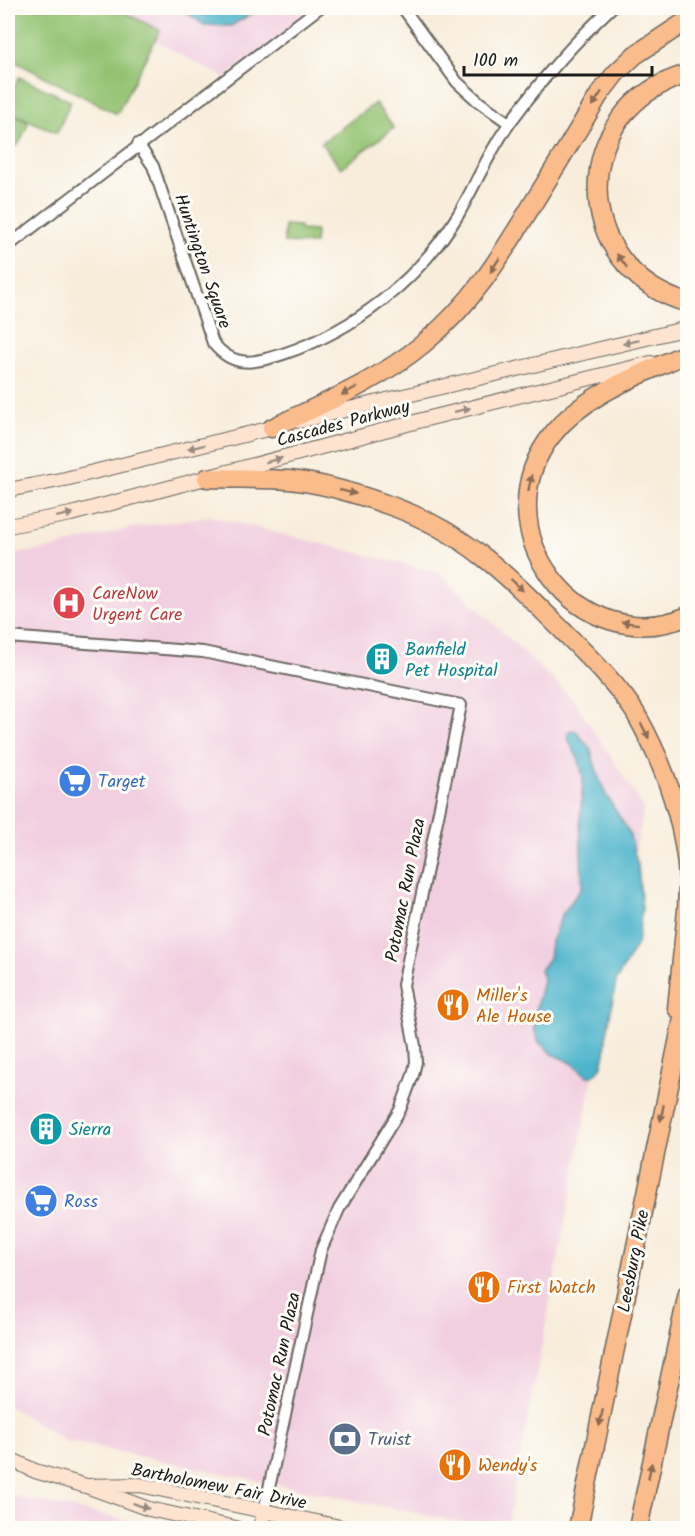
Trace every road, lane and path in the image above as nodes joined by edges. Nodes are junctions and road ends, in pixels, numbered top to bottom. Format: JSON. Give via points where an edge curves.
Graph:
{"nodes":[{"id":1,"x":319,"y":8,"type":"edge"},
{"id":2,"x":403,"y":8,"type":"edge"},
{"id":3,"x":611,"y":8,"type":"edge"},
{"id":4,"x":687,"y":20,"type":"edge"},
{"id":5,"x":687,"y":74,"type":"edge"},
{"id":6,"x":510,"y":123,"type":"junction"},
{"id":7,"x":138,"y":144,"type":"junction"},
{"id":8,"x":8,"y":246,"type":"edge"},
{"id":9,"x":687,"y":303,"type":"edge"},
{"id":10,"x":687,"y":328,"type":"edge"},
{"id":11,"x":685,"y":355,"type":"edge"},
{"id":12,"x":272,"y":428,"type":"junction"},
{"id":13,"x":207,"y":478,"type":"junction"},
{"id":14,"x":8,"y":490,"type":"edge"},
{"id":15,"x":8,"y":526,"type":"edge"},
{"id":16,"x":687,"y":616,"type":"edge"},
{"id":17,"x":8,"y":637,"type":"edge"},
{"id":18,"x":687,"y":877,"type":"edge"},
{"id":19,"x":687,"y":888,"type":"edge"},
{"id":20,"x":687,"y":994,"type":"edge"},
{"id":21,"x":669,"y":1080,"type":"junction"},
{"id":22,"x":687,"y":1293,"type":"edge"},
{"id":23,"x":8,"y":1458,"type":"edge"},
{"id":24,"x":86,"y":1486,"type":"junction"},
{"id":25,"x":584,"y":1495,"type":"junction"},
{"id":26,"x":264,"y":1511,"type":"junction"},
{"id":27,"x":236,"y":1528,"type":"edge"},
{"id":28,"x":260,"y":1528,"type":"edge"},
{"id":29,"x":345,"y":1528,"type":"edge"},
{"id":30,"x":568,"y":1528,"type":"edge"},
{"id":31,"x":578,"y":1528,"type":"edge"},
{"id":32,"x":638,"y":1528,"type":"edge"}],
"edges":[{"from":1,"to":7,"type":"street"},
{"from":2,"to":6,"type":"street","via":[[457,82]]},
{"from":3,"to":6,"type":"street","name":"Huntington Square","via":[[561,58]]},
{"from":4,"to":12,"type":"highway","one_way":true,"via":[[646,46],[615,74],[494,267],[459,311],[390,368]]},
{"from":9,"to":5,"type":"highway","one_way":true,"via":[[659,293],[627,267],[605,232],[597,192],[603,152],[622,116],[653,88]]},
{"from":6,"to":7,"type":"street","name":"Huntington Square","via":[[457,216],[401,285],[350,324],[322,339],[256,362],[230,359],[213,343],[153,166]]},
{"from":7,"to":8,"type":"street"},
{"from":10,"to":12,"type":"main road","name":"Cascades Parkway","one_way":true},
{"from":13,"to":11,"type":"main road","name":"Cascades Parkway","one_way":true},
{"from":16,"to":11,"type":"highway","one_way":true,"via":[[656,624],[628,623],[602,617],[578,604],[557,586],[541,564],[531,539],[527,512],[535,465],[561,425],[608,390]]},
{"from":12,"to":14,"type":"main road","name":"Cascades Parkway","one_way":true},
{"from":15,"to":13,"type":"main road","name":"Cascades Parkway","one_way":true,"via":[[72,514]]},
{"from":13,"to":18,"type":"highway","one_way":true,"via":[[290,480],[357,495],[446,530],[502,571],[580,647],[634,712],[664,773],[677,812]]},
{"from":17,"to":26,"type":"street","name":"Potomac Run Plaza","via":[[203,652],[461,705],[404,985],[416,1062],[413,1075],[400,1110],[339,1209],[321,1250]]},
{"from":19,"to":21,"type":"highway"},
{"from":20,"to":21,"type":"highway","name":"Leesburg Pike"},
{"from":21,"to":25,"type":"highway","name":"Leesburg Pike","one_way":true},
{"from":32,"to":22,"type":"highway","one_way":true},
{"from":23,"to":24,"type":"main road","name":"Bartholomew Fair Drive","via":[[35,1471]]},
{"from":24,"to":26,"type":"main road","name":"Bartholomew Fair Drive","via":[[140,1485]]},
{"from":24,"to":27,"type":"main road","name":"Bartholomew Fair Drive","one_way":true,"via":[[150,1509]]},
{"from":25,"to":30,"type":"highway"},
{"from":25,"to":31,"type":"highway","name":"Leesburg Pike"},
{"from":26,"to":28,"type":"main road"},
{"from":26,"to":29,"type":"main road","name":"Bartholomew Fair Drive"}]}
